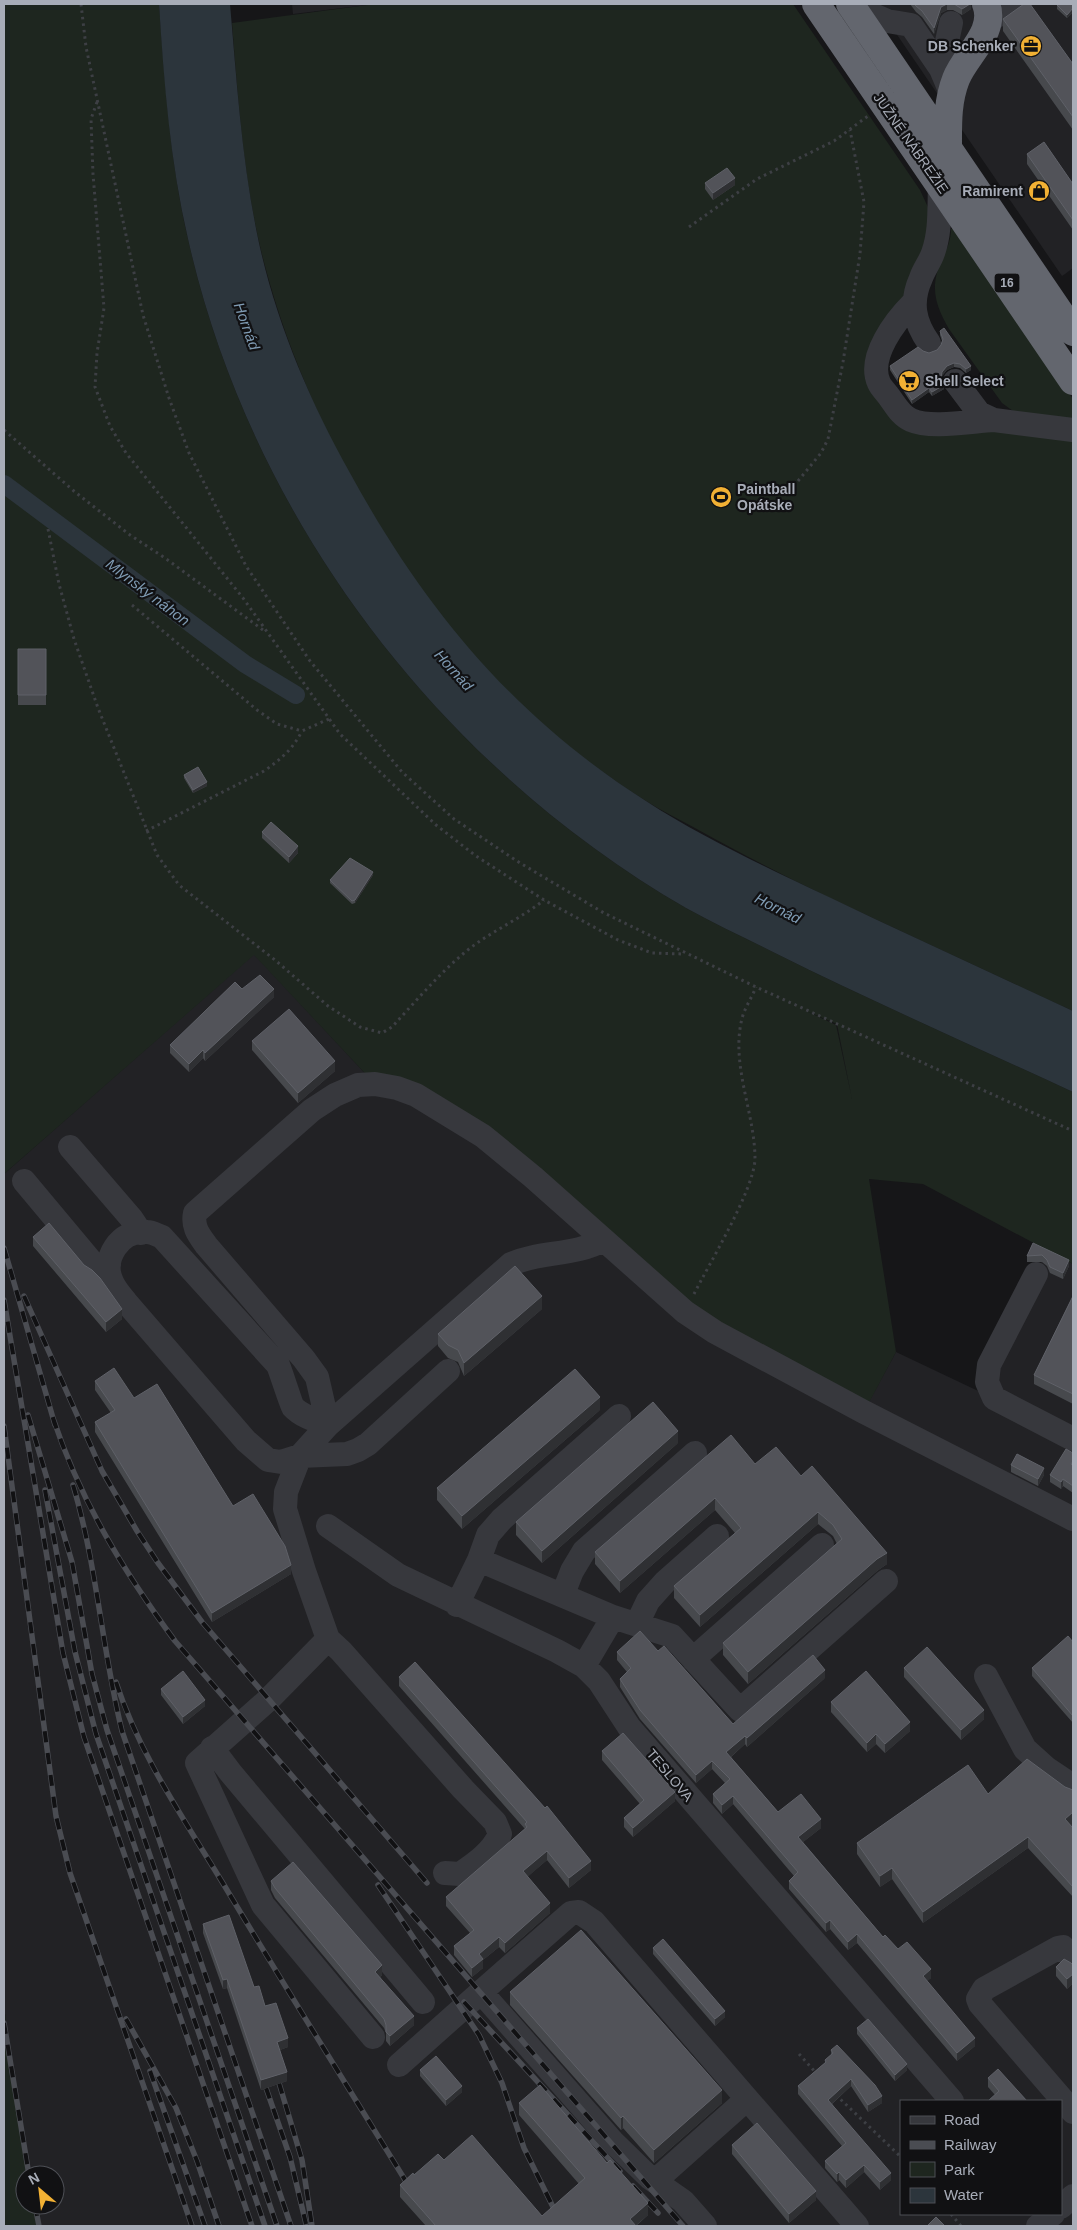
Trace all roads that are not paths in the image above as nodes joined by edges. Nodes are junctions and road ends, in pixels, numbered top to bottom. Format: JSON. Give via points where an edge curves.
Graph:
{"nodes":[{"id":1,"x":816,"y":4,"type":"edge"},
{"id":2,"x":897,"y":4,"type":"edge"},
{"id":3,"x":1013,"y":4,"type":"edge"},
{"id":4,"x":851,"y":5,"type":"edge"},
{"id":5,"x":987,"y":13,"type":"edge"},
{"id":6,"x":951,"y":23,"type":"dead end"},
{"id":7,"x":911,"y":25,"type":"junction"},
{"id":8,"x":941,"y":69,"type":"junction"},
{"id":9,"x":952,"y":95,"type":"junction"},
{"id":10,"x":948,"y":148,"type":"junction"},
{"id":11,"x":940,"y":184,"type":"junction"},
{"id":12,"x":913,"y":303,"type":"junction"},
{"id":13,"x":1073,"y":332,"type":"edge"},
{"id":14,"x":929,"y":343,"type":"dead end"},
{"id":15,"x":955,"y":381,"type":"dead end"},
{"id":16,"x":1073,"y":381,"type":"edge"},
{"id":17,"x":994,"y":420,"type":"junction"},
{"id":18,"x":1073,"y":430,"type":"edge"},
{"id":19,"x":70,"y":1146,"type":"dead end"},
{"id":20,"x":24,"y":1181,"type":"dead end"},
{"id":21,"x":140,"y":1232,"type":"junction"},
{"id":22,"x":603,"y":1240,"type":"junction"},
{"id":23,"x":108,"y":1265,"type":"junction"},
{"id":24,"x":1036,"y":1274,"type":"dead end"},
{"id":25,"x":448,"y":1371,"type":"dead end"},
{"id":26,"x":619,"y":1416,"type":"dead end"},
{"id":27,"x":328,"y":1425,"type":"junction"},
{"id":28,"x":1073,"y":1439,"type":"edge"},
{"id":29,"x":695,"y":1453,"type":"dead end"},
{"id":30,"x":300,"y":1456,"type":"junction"},
{"id":31,"x":1073,"y":1519,"type":"edge"},
{"id":32,"x":328,"y":1526,"type":"dead end"},
{"id":33,"x":716,"y":1536,"type":"dead end"},
{"id":34,"x":822,"y":1545,"type":"dead end"},
{"id":35,"x":479,"y":1560,"type":"junction"},
{"id":36,"x":886,"y":1581,"type":"dead end"},
{"id":37,"x":562,"y":1594,"type":"junction"},
{"id":38,"x":457,"y":1605,"type":"junction"},
{"id":39,"x":613,"y":1617,"type":"junction"},
{"id":40,"x":637,"y":1624,"type":"junction"},
{"id":41,"x":328,"y":1640,"type":"junction"},
{"id":42,"x":693,"y":1659,"type":"junction"},
{"id":43,"x":584,"y":1666,"type":"junction"},
{"id":44,"x":986,"y":1676,"type":"dead end"},
{"id":45,"x":212,"y":1748,"type":"junction"},
{"id":46,"x":1073,"y":1786,"type":"edge"},
{"id":47,"x":445,"y":1873,"type":"dead end"},
{"id":48,"x":1073,"y":1959,"type":"edge"},
{"id":49,"x":481,"y":1992,"type":"junction"},
{"id":50,"x":423,"y":2002,"type":"dead end"},
{"id":51,"x":373,"y":2037,"type":"dead end"},
{"id":52,"x":399,"y":2065,"type":"dead end"},
{"id":53,"x":747,"y":2099,"type":"junction"},
{"id":54,"x":951,"y":2100,"type":"edge"},
{"id":55,"x":1073,"y":2112,"type":"edge"},
{"id":56,"x":655,"y":2181,"type":"junction"},
{"id":57,"x":1073,"y":2196,"type":"edge"},
{"id":58,"x":1062,"y":2206,"type":"edge"},
{"id":59,"x":1052,"y":2215,"type":"edge"},
{"id":60,"x":705,"y":2226,"type":"edge"},
{"id":61,"x":857,"y":2226,"type":"edge"},
{"id":62,"x":1038,"y":2226,"type":"edge"}],
"edges":[{"from":1,"to":11,"type":"highway","name":"JUŽNÉ NÁBREŽIE","number":"16"},
{"from":2,"to":7,"type":"lane"},
{"from":3,"to":5,"type":"lane"},
{"from":4,"to":7,"type":"lane","via":[[887,21]]},
{"from":4,"to":10,"type":"highway","name":"JUŽNÉ NÁBREŽIE","number":"16"},
{"from":5,"to":9,"type":"highway","via":[[983,36],[956,80]]},
{"from":6,"to":8,"type":"lane"},
{"from":7,"to":8,"type":"lane"},
{"from":8,"to":9,"type":"lane"},
{"from":9,"to":10,"type":"highway","via":[[948,110]]},
{"from":10,"to":13,"type":"highway","name":"JUŽNÉ NÁBREŽIE","number":"16"},
{"from":11,"to":12,"type":"lane","via":[[938,231],[933,254],[920,278]]},
{"from":11,"to":16,"type":"highway","name":"JUŽNÉ NÁBREŽIE","number":"16"},
{"from":12,"to":14,"type":"lane","via":[[915,319]]},
{"from":12,"to":17,"type":"lane","via":[[898,318],[878,355],[879,382],[902,414],[911,420],[927,424]]},
{"from":15,"to":17,"type":"lane","via":[[979,413]]},
{"from":17,"to":18,"type":"lane"},
{"from":19,"to":21,"type":"lane"},
{"from":20,"to":23,"type":"lane","via":[[95,1266]]},
{"from":21,"to":23,"type":"lane","via":[[122,1239],[112,1252]]},
{"from":21,"to":27,"type":"lane","via":[[162,1237],[278,1365],[292,1406]]},
{"from":22,"to":27,"type":"lane","via":[[590,1248],[523,1258],[511,1264]]},
{"from":22,"to":27,"type":"lane","via":[[483,1136],[416,1095],[375,1084],[358,1085],[312,1110],[195,1213],[193,1221],[206,1245],[317,1377]]},
{"from":22,"to":31,"type":"lane","via":[[685,1312],[715,1332]]},
{"from":23,"to":30,"type":"lane","via":[[112,1282],[126,1302],[246,1441],[268,1460],[281,1462]]},
{"from":24,"to":28,"type":"lane","via":[[989,1366],[987,1382],[994,1398]]},
{"from":25,"to":30,"type":"lane","via":[[358,1450],[347,1454]]},
{"from":26,"to":35,"type":"lane","via":[[502,1519],[488,1535]]},
{"from":27,"to":30,"type":"lane"},
{"from":29,"to":37,"type":"lane","via":[[584,1551]]},
{"from":30,"to":41,"type":"lane","via":[[286,1492],[285,1509]]},
{"from":32,"to":38,"type":"lane","name":"TESLOVA","via":[[398,1574]]},
{"from":33,"to":40,"type":"lane","via":[[665,1582],[648,1601]]},
{"from":34,"to":42,"type":"lane"},
{"from":35,"to":37,"type":"lane"},
{"from":35,"to":38,"type":"lane"},
{"from":36,"to":42,"type":"lane","via":[[740,1710]]},
{"from":37,"to":39,"type":"lane"},
{"from":38,"to":43,"type":"lane","name":"TESLOVA"},
{"from":39,"to":40,"type":"lane"},
{"from":39,"to":43,"type":"lane"},
{"from":40,"to":42,"type":"lane","via":[[672,1636]]},
{"from":41,"to":45,"type":"lane","via":[[268,1700]]},
{"from":41,"to":47,"type":"lane","via":[[495,1822],[500,1834],[480,1860],[460,1874]]},
{"from":43,"to":54,"type":"lane","name":"TESLOVA","via":[[599,1681],[629,1728]]},
{"from":44,"to":46,"type":"lane","via":[[1025,1749]]},
{"from":45,"to":50,"type":"lane"},
{"from":45,"to":51,"type":"lane","via":[[197,1763],[263,1905]]},
{"from":48,"to":55,"type":"lane","via":[[1063,1947],[1058,1948],[984,1989],[978,1999]]},
{"from":49,"to":52,"type":"lane"},
{"from":49,"to":53,"type":"lane","via":[[571,1913],[578,1912],[594,1922]]},
{"from":49,"to":56,"type":"lane","via":[[612,2141]]},
{"from":53,"to":56,"type":"lane"},
{"from":53,"to":61,"type":"lane"},
{"from":56,"to":60,"type":"lane","via":[[683,2201]]},
{"from":57,"to":58,"type":"lane"},
{"from":59,"to":62,"type":"lane"}]}
